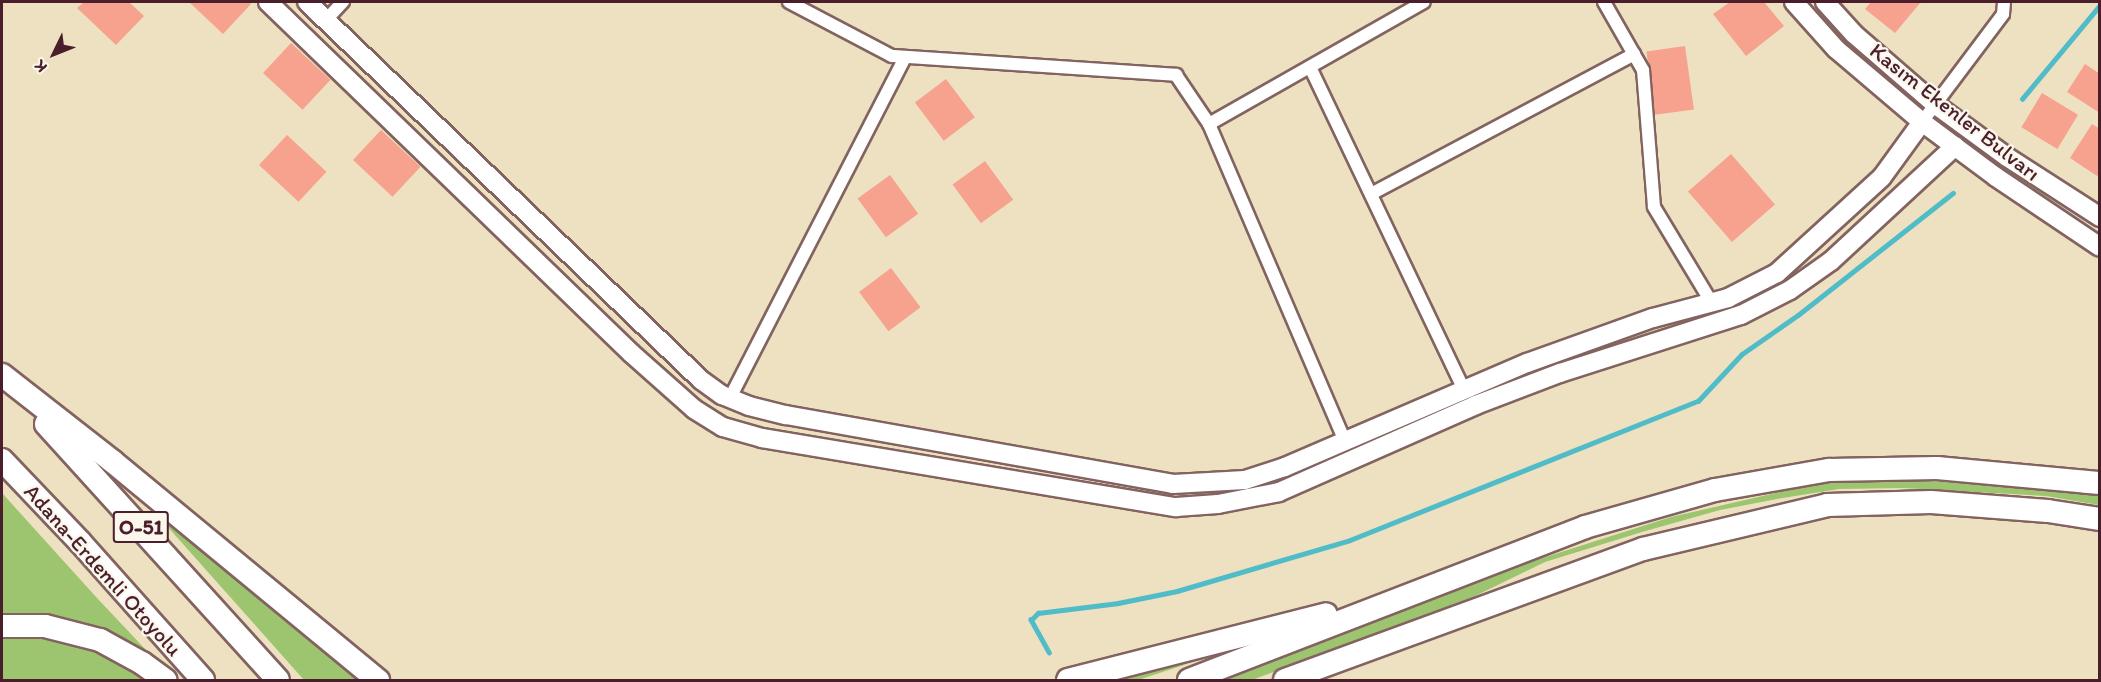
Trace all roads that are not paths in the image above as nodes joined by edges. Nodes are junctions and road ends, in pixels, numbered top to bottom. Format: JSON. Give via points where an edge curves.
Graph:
{"nodes":[{"id":1,"x":268,"y":2,"type":"edge"},
{"id":2,"x":307,"y":2,"type":"edge"},
{"id":3,"x":343,"y":2,"type":"edge"},
{"id":4,"x":789,"y":2,"type":"edge"},
{"id":5,"x":1424,"y":2,"type":"edge"},
{"id":6,"x":1604,"y":2,"type":"edge"},
{"id":7,"x":1794,"y":2,"type":"edge"},
{"id":8,"x":1825,"y":2,"type":"edge"},
{"id":9,"x":2004,"y":2,"type":"edge"},
{"id":10,"x":326,"y":20,"type":"junction"},
{"id":11,"x":1634,"y":54,"type":"junction"},
{"id":12,"x":905,"y":57,"type":"junction"},
{"id":13,"x":1310,"y":67,"type":"junction"},
{"id":14,"x":1936,"y":105,"type":"junction"},
{"id":15,"x":1922,"y":122,"type":"junction"},
{"id":16,"x":1209,"y":124,"type":"junction"},
{"id":17,"x":1954,"y":146,"type":"junction"},
{"id":18,"x":1371,"y":194,"type":"junction"},
{"id":19,"x":2100,"y":218,"type":"edge"},
{"id":20,"x":2100,"y":247,"type":"edge"},
{"id":21,"x":1712,"y":303,"type":"junction"},
{"id":22,"x":2,"y":375,"type":"edge"},
{"id":23,"x":1464,"y":390,"type":"junction"},
{"id":24,"x":730,"y":398,"type":"junction"},
{"id":25,"x":1345,"y":441,"type":"junction"},
{"id":26,"x":2,"y":460,"type":"edge"},
{"id":27,"x":2100,"y":483,"type":"edge"},
{"id":28,"x":2100,"y":519,"type":"edge"},
{"id":29,"x":1415,"y":593,"type":"junction"},
{"id":30,"x":1459,"y":616,"type":"junction"},
{"id":31,"x":2,"y":626,"type":"edge"},
{"id":32,"x":165,"y":681,"type":"edge"},
{"id":33,"x":203,"y":681,"type":"edge"},
{"id":34,"x":278,"y":681,"type":"edge"},
{"id":35,"x":378,"y":681,"type":"edge"},
{"id":36,"x":1068,"y":681,"type":"edge"},
{"id":37,"x":1189,"y":681,"type":"edge"},
{"id":38,"x":1286,"y":681,"type":"edge"},
{"id":39,"x":1327,"y":681,"type":"edge"}],
"edges":[{"from":1,"to":17,"type":"street","via":[[631,352],[694,409],[723,427],[762,438],[1176,507],[1218,504],[1279,492],[1560,372],[1741,315],[1790,290],[1831,261]]},
{"from":2,"to":10,"type":"street"},
{"from":3,"to":10,"type":"street"},
{"from":4,"to":12,"type":"street","via":[[892,56]]},
{"from":5,"to":13,"type":"street"},
{"from":6,"to":11,"type":"street"},
{"from":7,"to":15,"type":"street","name":"Kasım Ekenler Bulvarı","via":[[1836,49]]},
{"from":8,"to":14,"type":"street","name":"Kasım Ekenler Bulvarı","via":[[1854,34]]},
{"from":9,"to":14,"type":"street","via":[[2003,14]]},
{"from":10,"to":24,"type":"street","via":[[701,380]]},
{"from":11,"to":18,"type":"street"},
{"from":11,"to":21,"type":"street","via":[[1643,70],[1654,207]]},
{"from":12,"to":16,"type":"street","via":[[1176,75]]},
{"from":12,"to":24,"type":"street"},
{"from":13,"to":16,"type":"street"},
{"from":13,"to":18,"type":"street"},
{"from":14,"to":15,"type":"street"},
{"from":14,"to":19,"type":"street","name":"Kasım Ekenler Bulvarı"},
{"from":15,"to":17,"type":"street","name":"Kasım Ekenler Bulvarı"},
{"from":15,"to":21,"type":"street","via":[[1882,177],[1777,273]]},
{"from":16,"to":25,"type":"street"},
{"from":17,"to":20,"type":"street","name":"Kasım Ekenler Bulvarı"},
{"from":18,"to":23,"type":"street"},
{"from":21,"to":23,"type":"street","via":[[1653,318]]},
{"from":22,"to":34,"type":"highway","number":"O-51"},
{"from":22,"to":35,"type":"highway"},
{"from":23,"to":25,"type":"street"},
{"from":24,"to":25,"type":"street","via":[[786,416],[1173,484],[1245,480]]},
{"from":26,"to":33,"type":"highway","name":"Adana-Erdemli Otoyolu","number":"O-51"},
{"from":27,"to":29,"type":"highway","via":[[1937,468],[1829,470],[1715,490],[1585,527]]},
{"from":28,"to":30,"type":"highway","via":[[1931,502],[1827,505],[1643,549]]},
{"from":29,"to":36,"type":"highway"},
{"from":29,"to":37,"type":"highway"},
{"from":30,"to":38,"type":"highway"},
{"from":30,"to":39,"type":"highway"},
{"from":31,"to":32,"type":"highway","via":[[45,626],[100,640]]}]}
